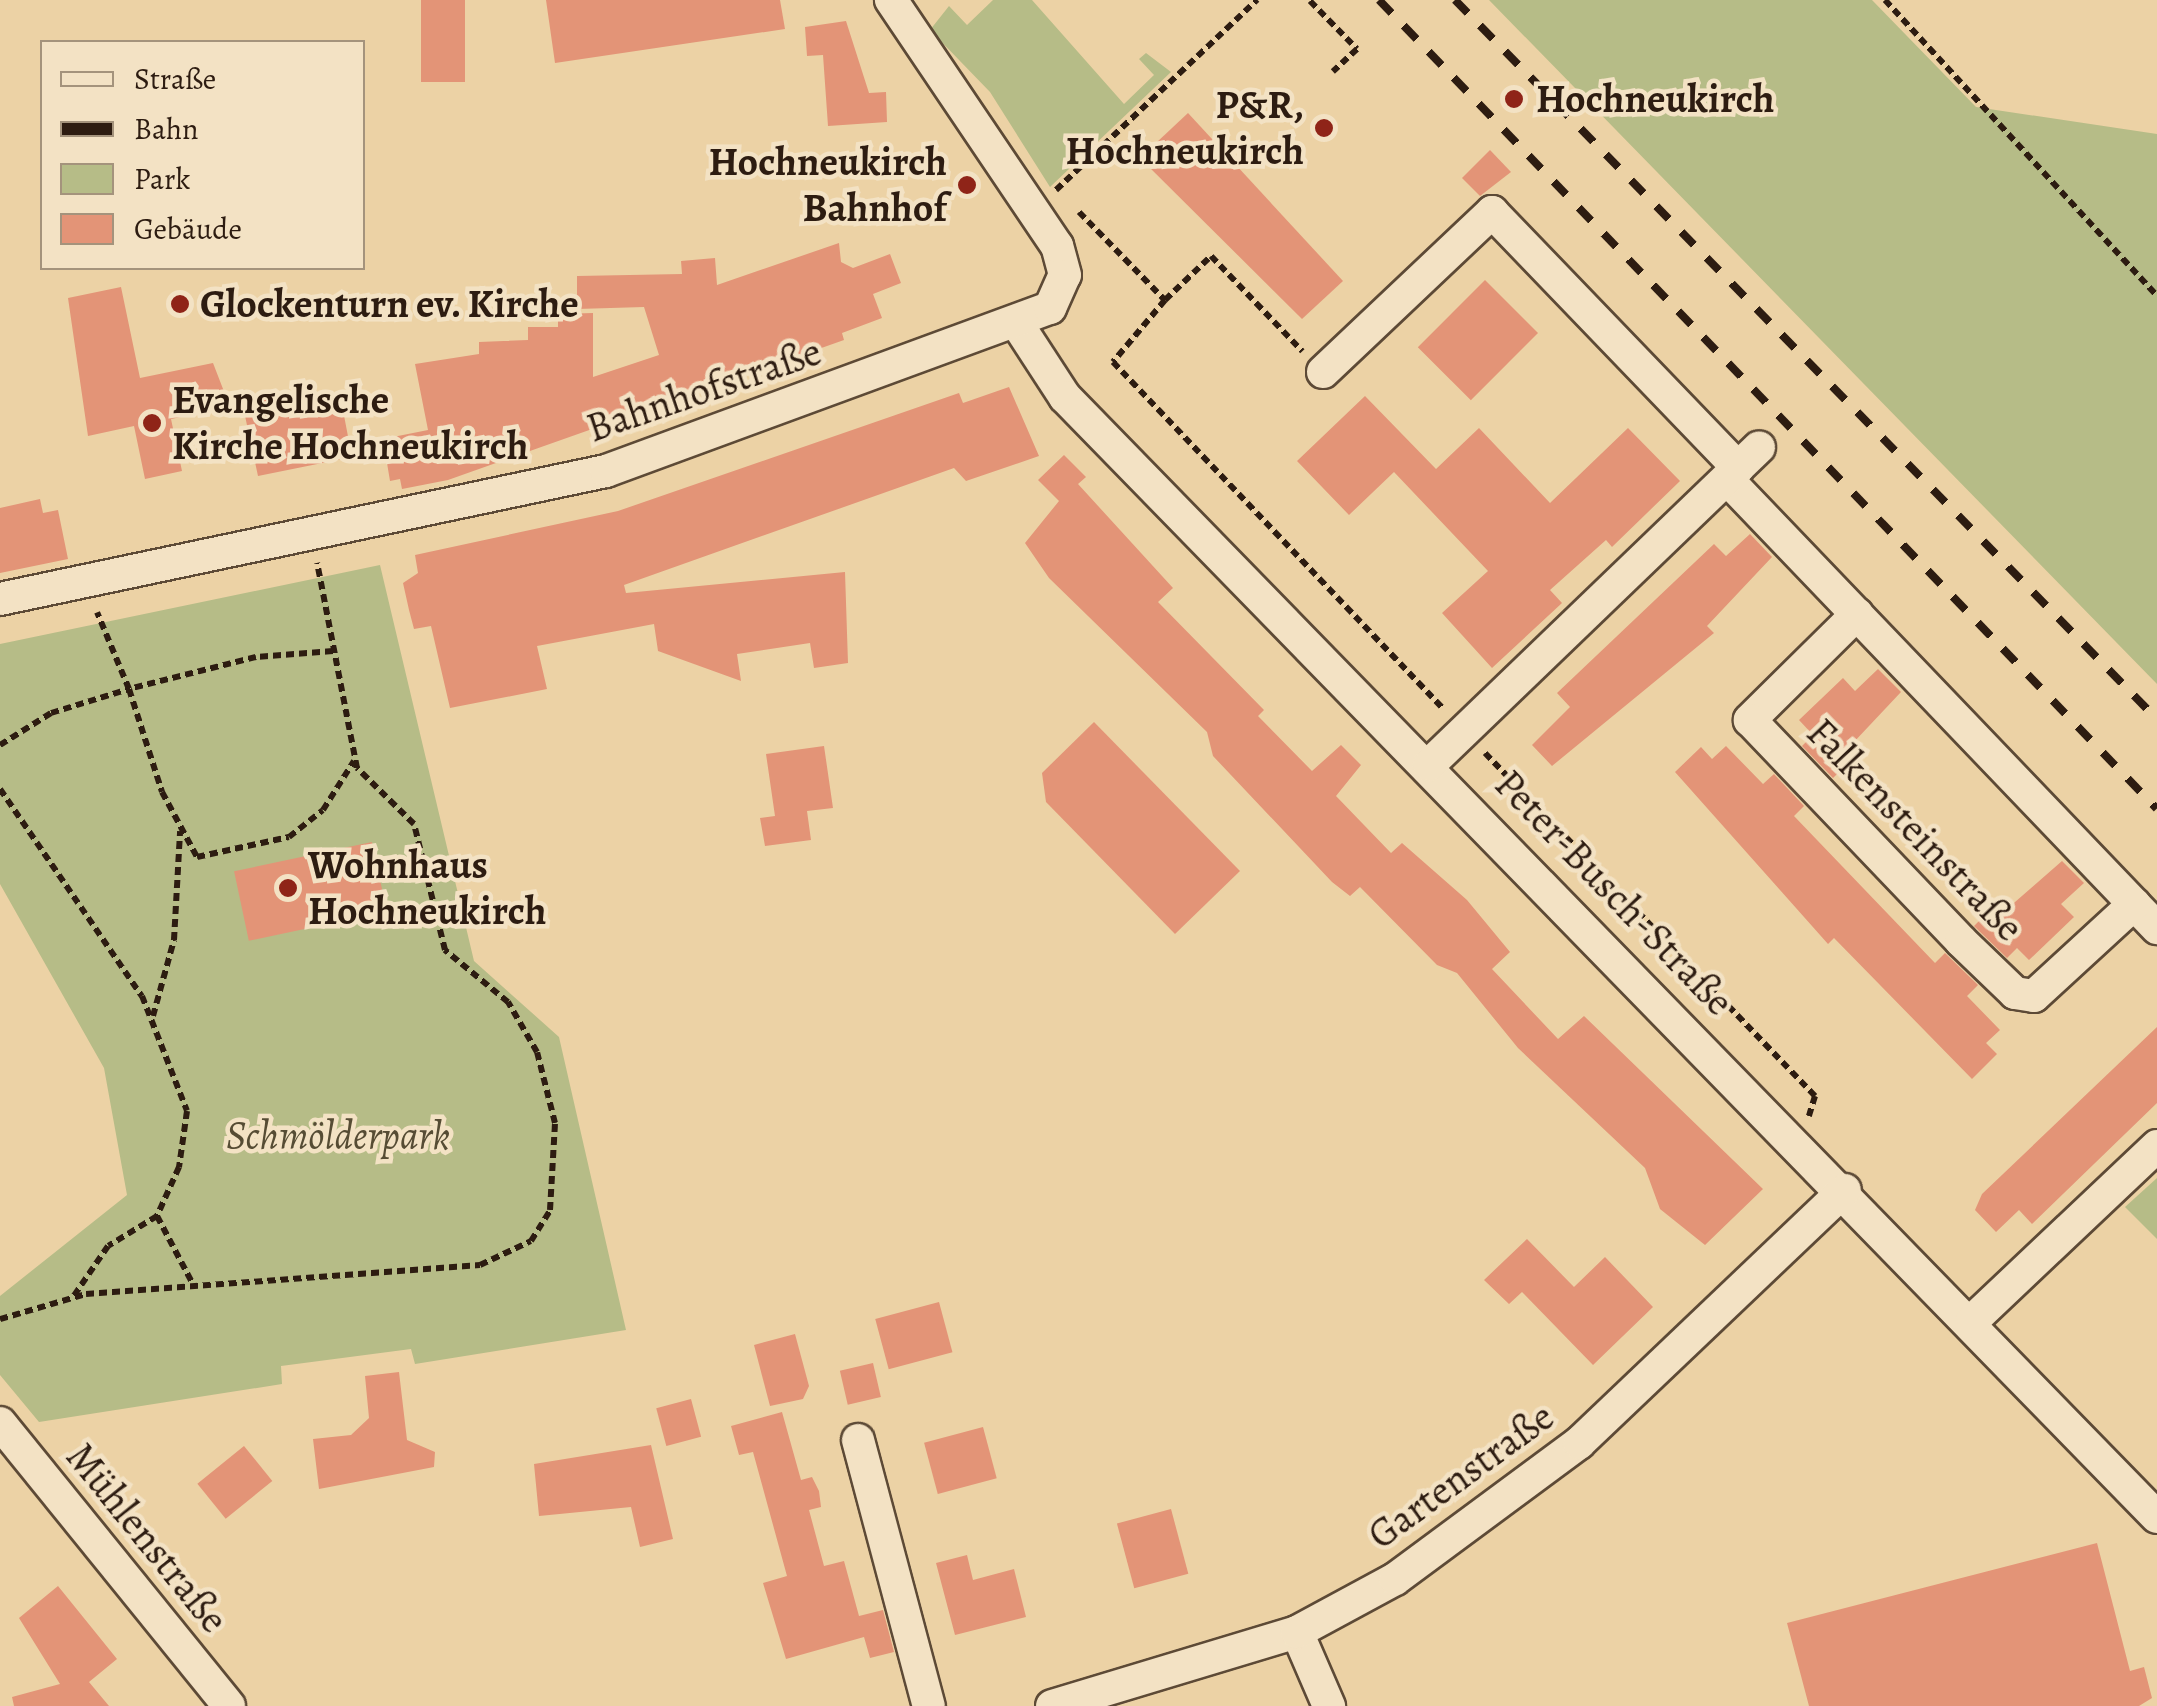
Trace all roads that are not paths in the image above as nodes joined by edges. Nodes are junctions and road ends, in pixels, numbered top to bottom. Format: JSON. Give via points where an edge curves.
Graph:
{"nodes":[{"id":1,"x":891,"y":0,"type":"edge"},
{"id":2,"x":1018,"y":325,"type":"junction"},
{"id":3,"x":1323,"y":372,"type":"road end"},
{"id":4,"x":1741,"y":465,"type":"junction"},
{"id":5,"x":0,"y":600,"type":"edge"},
{"id":6,"x":1857,"y":614,"type":"junction"},
{"id":7,"x":1429,"y":764,"type":"junction"},
{"id":8,"x":2134,"y":904,"type":"junction"},
{"id":9,"x":2157,"y":928,"type":"edge"},
{"id":10,"x":2157,"y":1146,"type":"edge"},
{"id":11,"x":1845,"y":1190,"type":"junction"},
{"id":12,"x":1970,"y":1322,"type":"junction"},
{"id":13,"x":0,"y":1423,"type":"edge"},
{"id":14,"x":858,"y":1440,"type":"dead end"},
{"id":15,"x":2157,"y":1517,"type":"edge"},
{"id":16,"x":1297,"y":1632,"type":"junction"},
{"id":17,"x":228,"y":1706,"type":"edge"},
{"id":18,"x":930,"y":1706,"type":"edge"},
{"id":19,"x":1052,"y":1706,"type":"edge"},
{"id":20,"x":1328,"y":1706,"type":"edge"}],
"edges":[{"from":1,"to":2,"type":"street","name":"Bahnhofstraße","via":[[1033,212],[1064,275],[1050,308]]},
{"from":2,"to":5,"type":"street","name":"Bahnhofstraße","via":[[606,471]]},
{"from":2,"to":7,"type":"street","name":"Peter-Busch-Straße","via":[[1065,397]]},
{"from":3,"to":4,"type":"street","via":[[1492,212]]},
{"from":4,"to":6,"type":"street"},
{"from":4,"to":7,"type":"street"},
{"from":6,"to":8,"type":"street"},
{"from":6,"to":8,"type":"street","name":"Falkensteinstraße","via":[[1750,720],[1960,941],[2015,993],[2034,996]]},
{"from":7,"to":11,"type":"street","name":"Peter-Busch-Straße"},
{"from":8,"to":9,"type":"street"},
{"from":10,"to":12,"type":"street"},
{"from":11,"to":12,"type":"street","name":"Peter-Busch-Straße"},
{"from":11,"to":16,"type":"street","name":"Gartenstraße","via":[[1521,1491]]},
{"from":12,"to":15,"type":"street","name":"Peter-Busch-Straße"},
{"from":13,"to":17,"type":"street","name":"Mühlenstraße"},
{"from":14,"to":18,"type":"street"},
{"from":16,"to":19,"type":"street","name":"Gartenstraße"},
{"from":16,"to":20,"type":"street"}]}
